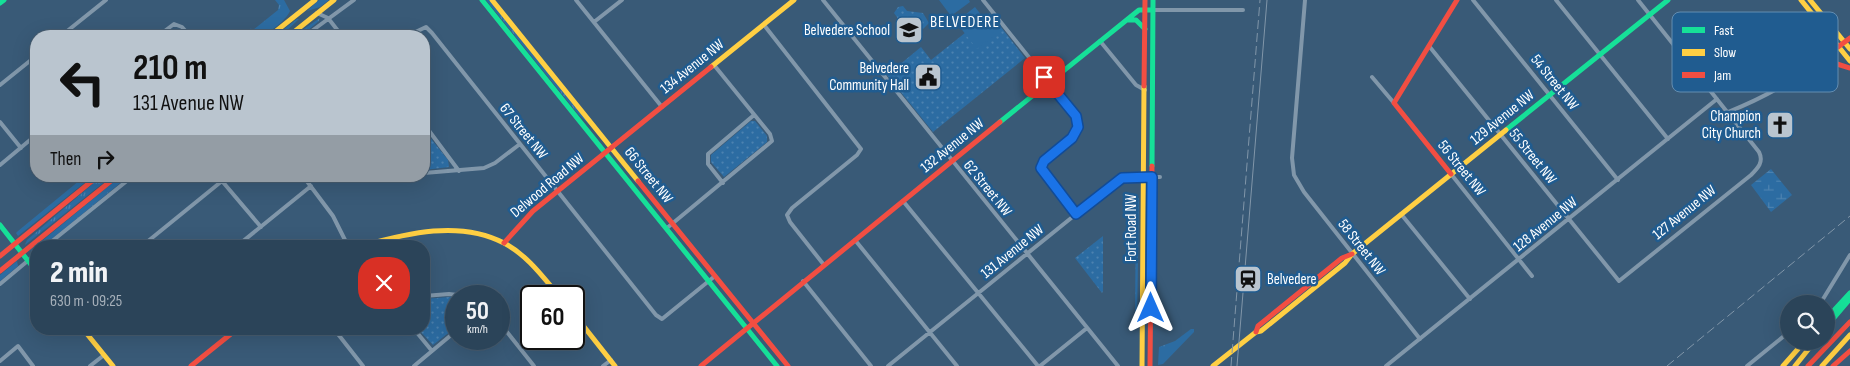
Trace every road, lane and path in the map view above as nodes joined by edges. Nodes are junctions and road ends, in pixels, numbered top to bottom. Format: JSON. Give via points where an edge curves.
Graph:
{"nodes":[{"id":1,"x":4,"y":0,"type":"edge"},
{"id":2,"x":106,"y":0,"type":"edge"},
{"id":3,"x":315,"y":0,"type":"edge"},
{"id":4,"x":334,"y":0,"type":"edge"},
{"id":5,"x":354,"y":0,"type":"edge"},
{"id":6,"x":482,"y":0,"type":"edge"},
{"id":7,"x":492,"y":0,"type":"edge"},
{"id":8,"x":576,"y":0,"type":"edge"},
{"id":9,"x":622,"y":0,"type":"edge"},
{"id":10,"x":794,"y":0,"type":"edge"},
{"id":11,"x":823,"y":0,"type":"edge"},
{"id":12,"x":983,"y":0,"type":"edge"},
{"id":13,"x":1145,"y":0,"type":"edge"},
{"id":14,"x":1153,"y":0,"type":"edge"},
{"id":15,"x":1305,"y":0,"type":"edge"},
{"id":16,"x":1457,"y":0,"type":"edge"},
{"id":17,"x":1473,"y":0,"type":"edge"},
{"id":18,"x":1556,"y":0,"type":"edge"},
{"id":19,"x":1638,"y":0,"type":"edge"},
{"id":20,"x":1668,"y":0,"type":"edge"},
{"id":21,"x":1801,"y":0,"type":"edge"},
{"id":22,"x":1810,"y":0,"type":"edge"},
{"id":23,"x":0,"y":3,"type":"edge"},
{"id":24,"x":326,"y":6,"type":"junction"},
{"id":25,"x":1145,"y":10,"type":"junction"},
{"id":26,"x":1153,"y":10,"type":"junction"},
{"id":27,"x":1243,"y":10,"type":"dead end"},
{"id":28,"x":1810,"y":12,"type":"edge"},
{"id":29,"x":1820,"y":12,"type":"edge"},
{"id":30,"x":317,"y":14,"type":"junction"},
{"id":31,"x":1650,"y":15,"type":"junction"},
{"id":32,"x":328,"y":18,"type":"junction"},
{"id":33,"x":1124,"y":21,"type":"junction"},
{"id":34,"x":594,"y":22,"type":"junction"},
{"id":35,"x":764,"y":25,"type":"junction"},
{"id":36,"x":68,"y":30,"type":"edge"},
{"id":37,"x":166,"y":30,"type":"edge"},
{"id":38,"x":184,"y":30,"type":"edge"},
{"id":39,"x":278,"y":30,"type":"edge"},
{"id":40,"x":297,"y":30,"type":"edge"},
{"id":41,"x":313,"y":30,"type":"edge"},
{"id":42,"x":337,"y":30,"type":"edge"},
{"id":43,"x":1145,"y":30,"type":"junction"},
{"id":44,"x":430,"y":32,"type":"edge"},
{"id":45,"x":1838,"y":35,"type":"edge"},
{"id":46,"x":1850,"y":38,"type":"edge"},
{"id":47,"x":1100,"y":40,"type":"junction"},
{"id":48,"x":1844,"y":42,"type":"junction"},
{"id":49,"x":1672,"y":43,"type":"edge"},
{"id":50,"x":1429,"y":46,"type":"junction"},
{"id":51,"x":1838,"y":47,"type":"joint"},
{"id":52,"x":1850,"y":49,"type":"edge"},
{"id":53,"x":1600,"y":55,"type":"junction"},
{"id":54,"x":30,"y":61,"type":"edge"},
{"id":55,"x":1850,"y":62,"type":"edge"},
{"id":56,"x":1838,"y":64,"type":"edge"},
{"id":57,"x":714,"y":65,"type":"junction"},
{"id":58,"x":1850,"y":68,"type":"edge"},
{"id":59,"x":1372,"y":77,"type":"dead end"},
{"id":60,"x":1049,"y":82,"type":"junction"},
{"id":61,"x":0,"y":84,"type":"edge"},
{"id":62,"x":1145,"y":90,"type":"junction"},
{"id":63,"x":1711,"y":92,"type":"edge"},
{"id":64,"x":1773,"y":92,"type":"edge"},
{"id":65,"x":1550,"y":94,"type":"junction"},
{"id":66,"x":1717,"y":99,"type":"junction"},
{"id":67,"x":1394,"y":103,"type":"junction"},
{"id":68,"x":662,"y":106,"type":"junction"},
{"id":69,"x":1728,"y":112,"type":"junction"},
{"id":70,"x":754,"y":115,"type":"junction"},
{"id":71,"x":0,"y":122,"type":"edge"},
{"id":72,"x":430,"y":132,"type":"edge"},
{"id":73,"x":1501,"y":134,"type":"junction"},
{"id":74,"x":1668,"y":139,"type":"junction"},
{"id":75,"x":30,"y":140,"type":"edge"},
{"id":76,"x":520,"y":144,"type":"junction"},
{"id":77,"x":21,"y":148,"type":"junction"},
{"id":78,"x":612,"y":148,"type":"junction"},
{"id":79,"x":606,"y":152,"type":"junction"},
{"id":80,"x":952,"y":161,"type":"junction"},
{"id":81,"x":0,"y":165,"type":"edge"},
{"id":82,"x":459,"y":170,"type":"junction"},
{"id":83,"x":430,"y":172,"type":"edge"},
{"id":84,"x":1451,"y":174,"type":"junction"},
{"id":85,"x":1144,"y":177,"type":"junction"},
{"id":86,"x":1152,"y":177,"type":"junction"},
{"id":87,"x":1160,"y":177,"type":"dead end"},
{"id":88,"x":1618,"y":180,"type":"junction"},
{"id":89,"x":91,"y":182,"type":"edge"},
{"id":90,"x":110,"y":182,"type":"edge"},
{"id":91,"x":126,"y":182,"type":"edge"},
{"id":92,"x":221,"y":182,"type":"edge"},
{"id":93,"x":223,"y":182,"type":"edge"},
{"id":94,"x":308,"y":182,"type":"edge"},
{"id":95,"x":724,"y":182,"type":"junction"},
{"id":96,"x":311,"y":186,"type":"junction"},
{"id":97,"x":557,"y":191,"type":"junction"},
{"id":98,"x":903,"y":200,"type":"junction"},
{"id":99,"x":1076,"y":214,"type":"junction"},
{"id":100,"x":1401,"y":214,"type":"junction"},
{"id":101,"x":1569,"y":219,"type":"junction"},
{"id":102,"x":672,"y":224,"type":"junction"},
{"id":103,"x":0,"y":225,"type":"edge"},
{"id":104,"x":260,"y":227,"type":"junction"},
{"id":105,"x":667,"y":228,"type":"junction"},
{"id":106,"x":38,"y":240,"type":"edge"},
{"id":107,"x":53,"y":240,"type":"edge"},
{"id":108,"x":149,"y":240,"type":"edge"},
{"id":109,"x":244,"y":240,"type":"edge"},
{"id":110,"x":345,"y":240,"type":"edge"},
{"id":111,"x":385,"y":240,"type":"edge"},
{"id":112,"x":855,"y":240,"type":"junction"},
{"id":113,"x":504,"y":243,"type":"junction"},
{"id":114,"x":15,"y":244,"type":"junction"},
{"id":115,"x":30,"y":247,"type":"edge"},
{"id":116,"x":22,"y":253,"type":"junction"},
{"id":117,"x":1027,"y":254,"type":"junction"},
{"id":118,"x":1352,"y":254,"type":"junction"},
{"id":119,"x":1850,"y":255,"type":"edge"},
{"id":120,"x":0,"y":256,"type":"edge"},
{"id":121,"x":1519,"y":259,"type":"junction"},
{"id":122,"x":28,"y":261,"type":"junction"},
{"id":123,"x":30,"y":264,"type":"edge"},
{"id":124,"x":824,"y":264,"type":"junction"},
{"id":125,"x":0,"y":271,"type":"edge"},
{"id":126,"x":714,"y":276,"type":"junction"},
{"id":127,"x":1532,"y":276,"type":"dead end"},
{"id":128,"x":709,"y":281,"type":"junction"},
{"id":129,"x":1619,"y":281,"type":"joint"},
{"id":130,"x":803,"y":282,"type":"junction"},
{"id":131,"x":0,"y":284,"type":"edge"},
{"id":132,"x":550,"y":285,"type":"edge"},
{"id":133,"x":979,"y":292,"type":"junction"},
{"id":134,"x":445,"y":294,"type":"edge"},
{"id":135,"x":1850,"y":294,"type":"edge"},
{"id":136,"x":1826,"y":295,"type":"edge"},
{"id":137,"x":430,"y":296,"type":"edge"},
{"id":138,"x":1470,"y":299,"type":"junction"},
{"id":139,"x":1850,"y":299,"type":"edge"},
{"id":140,"x":1835,"y":310,"type":"edge"},
{"id":141,"x":1835,"y":316,"type":"edge"},
{"id":142,"x":753,"y":322,"type":"junction"},
{"id":143,"x":1850,"y":322,"type":"edge"},
{"id":144,"x":585,"y":328,"type":"edge"},
{"id":145,"x":746,"y":328,"type":"junction"},
{"id":146,"x":1087,"y":328,"type":"junction"},
{"id":147,"x":930,"y":332,"type":"junction"},
{"id":148,"x":87,"y":335,"type":"edge"},
{"id":149,"x":230,"y":335,"type":"edge"},
{"id":150,"x":339,"y":335,"type":"edge"},
{"id":151,"x":419,"y":335,"type":"edge"},
{"id":152,"x":1850,"y":335,"type":"edge"},
{"id":153,"x":510,"y":336,"type":"edge"},
{"id":154,"x":1420,"y":339,"type":"junction"},
{"id":155,"x":1780,"y":339,"type":"edge"},
{"id":156,"x":445,"y":340,"type":"edge"},
{"id":157,"x":1797,"y":350,"type":"edge"},
{"id":158,"x":1808,"y":350,"type":"edge"},
{"id":159,"x":1850,"y":350,"type":"edge"},
{"id":160,"x":432,"y":351,"type":"junction"},
{"id":161,"x":104,"y":355,"type":"junction"},
{"id":162,"x":610,"y":360,"type":"junction"},
{"id":163,"x":0,"y":361,"type":"edge"},
{"id":164,"x":194,"y":365,"type":"edge"},
{"id":165,"x":33,"y":366,"type":"edge"},
{"id":166,"x":90,"y":366,"type":"edge"},
{"id":167,"x":113,"y":366,"type":"edge"},
{"id":168,"x":364,"y":366,"type":"edge"},
{"id":169,"x":414,"y":366,"type":"edge"},
{"id":170,"x":534,"y":366,"type":"edge"},
{"id":171,"x":603,"y":366,"type":"edge"},
{"id":172,"x":615,"y":366,"type":"edge"},
{"id":173,"x":701,"y":366,"type":"edge"},
{"id":174,"x":777,"y":366,"type":"edge"},
{"id":175,"x":788,"y":366,"type":"edge"},
{"id":176,"x":871,"y":366,"type":"edge"},
{"id":177,"x":888,"y":366,"type":"edge"},
{"id":178,"x":957,"y":366,"type":"edge"},
{"id":179,"x":1039,"y":366,"type":"edge"},
{"id":180,"x":1118,"y":366,"type":"edge"},
{"id":181,"x":1142,"y":366,"type":"edge"},
{"id":182,"x":1150,"y":366,"type":"edge"},
{"id":183,"x":1213,"y":366,"type":"edge"},
{"id":184,"x":1386,"y":366,"type":"edge"},
{"id":185,"x":1747,"y":366,"type":"edge"},
{"id":186,"x":1783,"y":366,"type":"edge"},
{"id":187,"x":1795,"y":366,"type":"edge"},
{"id":188,"x":1808,"y":366,"type":"edge"},
{"id":189,"x":1822,"y":366,"type":"edge"},
{"id":190,"x":1833,"y":366,"type":"edge"}],
"edges":[{"from":1,"to":23,"type":"main road"},
{"from":2,"to":36,"type":"street"},
{"from":3,"to":39,"type":"main road"},
{"from":4,"to":24,"type":"main road"},
{"from":5,"to":32,"type":"street"},
{"from":6,"to":79,"type":"main road","name":"66 Street NW"},
{"from":7,"to":78,"type":"main road","name":"66 Street NW"},
{"from":8,"to":34,"type":"street"},
{"from":9,"to":34,"type":"street"},
{"from":10,"to":35,"type":"main road","name":"134 Avenue NW"},
{"from":11,"to":80,"type":"street","name":"62 Street NW"},
{"from":12,"to":60,"type":"street"},
{"from":13,"to":25,"type":"main road","name":"Fort Road NW"},
{"from":14,"to":26,"type":"main road","name":"Fort Road NW"},
{"from":15,"to":118,"type":"street","name":"58 Street NW","via":[[1292,166],[1301,188]]},
{"from":16,"to":50,"type":"main road"},
{"from":17,"to":65,"type":"street","name":"54 Street NW"},
{"from":18,"to":53,"type":"street"},
{"from":19,"to":31,"type":"street"},
{"from":20,"to":31,"type":"main road","name":"129 Avenue NW"},
{"from":21,"to":28,"type":"main road"},
{"from":22,"to":29,"type":"main road"},
{"from":24,"to":30,"type":"main road"},
{"from":24,"to":32,"type":"street"},
{"from":25,"to":26,"type":"main road","name":"132 Avenue NW"},
{"from":25,"to":33,"type":"main road","name":"132 Avenue NW","via":[[1137,11]]},
{"from":25,"to":43,"type":"main road","name":"Fort Road NW"},
{"from":26,"to":27,"type":"street","name":"132 Avenue NW"},
{"from":26,"to":86,"type":"main road","name":"Fort Road NW"},
{"from":30,"to":32,"type":"street"},
{"from":30,"to":40,"type":"main road"},
{"from":31,"to":49,"type":"street"},
{"from":31,"to":53,"type":"main road","name":"129 Avenue NW"},
{"from":32,"to":41,"type":"street"},
{"from":32,"to":42,"type":"street"},
{"from":33,"to":43,"type":"main road","via":[[1136,20]]},
{"from":33,"to":47,"type":"main road","name":"132 Avenue NW"},
{"from":34,"to":68,"type":"street"},
{"from":35,"to":57,"type":"main road","name":"134 Avenue NW"},
{"from":35,"to":124,"type":"street","via":[[861,149],[787,215]]},
{"from":37,"to":38,"type":"street","via":[[174,24]]},
{"from":43,"to":62,"type":"main road","name":"Fort Road NW"},
{"from":44,"to":76,"type":"street","name":"67 Street NW"},
{"from":45,"to":48,"type":"main road"},
{"from":46,"to":48,"type":"main road"},
{"from":47,"to":60,"type":"main road","name":"132 Avenue NW"},
{"from":47,"to":62,"type":"street","via":[[1136,85]]},
{"from":48,"to":51,"type":"main road"},
{"from":48,"to":52,"type":"main road"},
{"from":50,"to":67,"type":"main road"},
{"from":50,"to":73,"type":"street","name":"55 Street NW"},
{"from":51,"to":55,"type":"main road"},
{"from":53,"to":65,"type":"main road","name":"129 Avenue NW"},
{"from":53,"to":74,"type":"street"},
{"from":54,"to":61,"type":"street"},
{"from":56,"to":58,"type":"main road"},
{"from":57,"to":68,"type":"main road","name":"134 Avenue NW"},
{"from":57,"to":70,"type":"street"},
{"from":59,"to":67,"type":"street","name":"56 Street NW"},
{"from":60,"to":80,"type":"main road","name":"132 Avenue NW"},
{"from":60,"to":99,"type":"street","via":[[1076,116],[1078,127],[1072,138],[1044,161],[1041,168]]},
{"from":62,"to":85,"type":"main road","name":"Fort Road NW"},
{"from":63,"to":66,"type":"street"},
{"from":64,"to":69,"type":"street"},
{"from":65,"to":73,"type":"main road","name":"129 Avenue NW"},
{"from":65,"to":88,"type":"street","name":"54 Street NW"},
{"from":66,"to":69,"type":"street"},
{"from":66,"to":74,"type":"street","name":"128 Avenue NW"},
{"from":67,"to":84,"type":"main road","name":"56 Street NW"},
{"from":68,"to":78,"type":"main road","name":"134 Avenue NW"},
{"from":69,"to":129,"type":"street","name":"127 Avenue NW","via":[[1759,152],[1762,160],[1759,167]]},
{"from":70,"to":95,"type":"street","via":[[708,154],[708,164]]},
{"from":70,"to":95,"type":"street","via":[[772,141]]},
{"from":71,"to":77,"type":"street"},
{"from":72,"to":82,"type":"street"},
{"from":73,"to":84,"type":"main road","name":"129 Avenue NW"},
{"from":73,"to":101,"type":"street","name":"55 Street NW"},
{"from":74,"to":88,"type":"street","name":"128 Avenue NW"},
{"from":75,"to":77,"type":"street"},
{"from":76,"to":82,"type":"street","via":[[484,168]]},
{"from":76,"to":97,"type":"street","name":"67 Street NW"},
{"from":77,"to":81,"type":"street"},
{"from":78,"to":79,"type":"main road","name":"134 Avenue NW"},
{"from":78,"to":102,"type":"main road","name":"66 Street NW"},
{"from":79,"to":97,"type":"main road","name":"Delwood Road NW"},
{"from":79,"to":105,"type":"main road","name":"66 Street NW"},
{"from":80,"to":98,"type":"main road","name":"132 Avenue NW"},
{"from":80,"to":117,"type":"street","name":"62 Street NW"},
{"from":82,"to":83,"type":"street"},
{"from":84,"to":100,"type":"main road","name":"129 Avenue NW"},
{"from":84,"to":121,"type":"street","name":"56 Street NW"},
{"from":85,"to":86,"type":"street","name":"131 Avenue NW"},
{"from":85,"to":99,"type":"street","name":"131 Avenue NW","via":[[1122,178]]},
{"from":85,"to":181,"type":"main road","name":"Fort Road NW"},
{"from":86,"to":87,"type":"street","name":"131 Avenue NW"},
{"from":86,"to":182,"type":"main road","name":"Fort Road NW"},
{"from":88,"to":101,"type":"street","name":"128 Avenue NW"},
{"from":89,"to":114,"type":"main road"},
{"from":90,"to":106,"type":"main road"},
{"from":91,"to":107,"type":"street"},
{"from":92,"to":108,"type":"street"},
{"from":93,"to":104,"type":"street"},
{"from":94,"to":96,"type":"street"},
{"from":95,"to":102,"type":"street"},
{"from":96,"to":104,"type":"street"},
{"from":96,"to":110,"type":"street","via":[[333,216]]},
{"from":97,"to":113,"type":"main road","name":"Delwood Road NW","via":[[527,215]]},
{"from":97,"to":128,"type":"street","name":"67 Street NW","via":[[662,319]]},
{"from":98,"to":112,"type":"main road","name":"132 Avenue NW"},
{"from":98,"to":133,"type":"street"},
{"from":99,"to":117,"type":"street","name":"131 Avenue NW"},
{"from":100,"to":118,"type":"main road","name":"129 Avenue NW"},
{"from":100,"to":138,"type":"street"},
{"from":101,"to":121,"type":"street","name":"128 Avenue NW"},
{"from":101,"to":129,"type":"street","name":"55 Street NW"},
{"from":102,"to":105,"type":"street"},
{"from":102,"to":126,"type":"main road","name":"66 Street NW"},
{"from":103,"to":114,"type":"main road"},
{"from":104,"to":109,"type":"street"},
{"from":105,"to":128,"type":"main road","name":"66 Street NW"},
{"from":111,"to":113,"type":"main road","via":[[447,231],[470,233]]},
{"from":112,"to":124,"type":"main road","name":"132 Avenue NW"},
{"from":112,"to":147,"type":"street"},
{"from":113,"to":132,"type":"main road","via":[[532,264]]},
{"from":114,"to":116,"type":"main road"},
{"from":114,"to":120,"type":"main road"},
{"from":115,"to":116,"type":"main road"},
{"from":116,"to":122,"type":"main road"},
{"from":116,"to":125,"type":"main road"},
{"from":117,"to":133,"type":"street","name":"131 Avenue NW"},
{"from":117,"to":146,"type":"street","name":"62 Street NW"},
{"from":118,"to":154,"type":"street","name":"58 Street NW"},
{"from":118,"to":183,"type":"main road","name":"129 Avenue NW","via":[[1342,258]]},
{"from":119,"to":136,"type":"street"},
{"from":121,"to":127,"type":"street","name":"56 Street NW"},
{"from":121,"to":138,"type":"street","name":"128 Avenue NW"},
{"from":122,"to":123,"type":"main road"},
{"from":122,"to":131,"type":"street"},
{"from":124,"to":130,"type":"main road","name":"132 Avenue NW"},
{"from":126,"to":128,"type":"street"},
{"from":126,"to":142,"type":"main road","name":"66 Street NW"},
{"from":128,"to":145,"type":"main road","name":"66 Street NW"},
{"from":130,"to":142,"type":"main road","name":"132 Avenue NW"},
{"from":130,"to":176,"type":"street"},
{"from":133,"to":147,"type":"street","name":"131 Avenue NW"},
{"from":133,"to":179,"type":"street"},
{"from":134,"to":137,"type":"street"},
{"from":135,"to":140,"type":"main road"},
{"from":138,"to":154,"type":"street","name":"128 Avenue NW"},
{"from":139,"to":141,"type":"main road"},
{"from":142,"to":145,"type":"main road","name":"132 Avenue NW"},
{"from":142,"to":175,"type":"main road","name":"66 Street NW"},
{"from":143,"to":188,"type":"main road"},
{"from":144,"to":162,"type":"main road"},
{"from":145,"to":173,"type":"main road","name":"132 Avenue NW"},
{"from":145,"to":174,"type":"main road","name":"66 Street NW"},
{"from":146,"to":179,"type":"street"},
{"from":146,"to":180,"type":"street","name":"62 Street NW"},
{"from":147,"to":177,"type":"street","name":"131 Avenue NW"},
{"from":147,"to":178,"type":"street"},
{"from":148,"to":161,"type":"main road"},
{"from":149,"to":164,"type":"main road"},
{"from":150,"to":168,"type":"street"},
{"from":151,"to":160,"type":"street"},
{"from":152,"to":189,"type":"main road"},
{"from":153,"to":170,"type":"street"},
{"from":154,"to":184,"type":"street","name":"128 Avenue NW"},
{"from":155,"to":185,"type":"street"},
{"from":156,"to":160,"type":"street"},
{"from":157,"to":186,"type":"main road"},
{"from":158,"to":187,"type":"main road"},
{"from":159,"to":190,"type":"main road"},
{"from":160,"to":169,"type":"street"},
{"from":161,"to":166,"type":"street"},
{"from":161,"to":167,"type":"main road"},
{"from":162,"to":171,"type":"street"},
{"from":162,"to":172,"type":"main road"},
{"from":163,"to":165,"type":"street","via":[[18,346]]}]}
